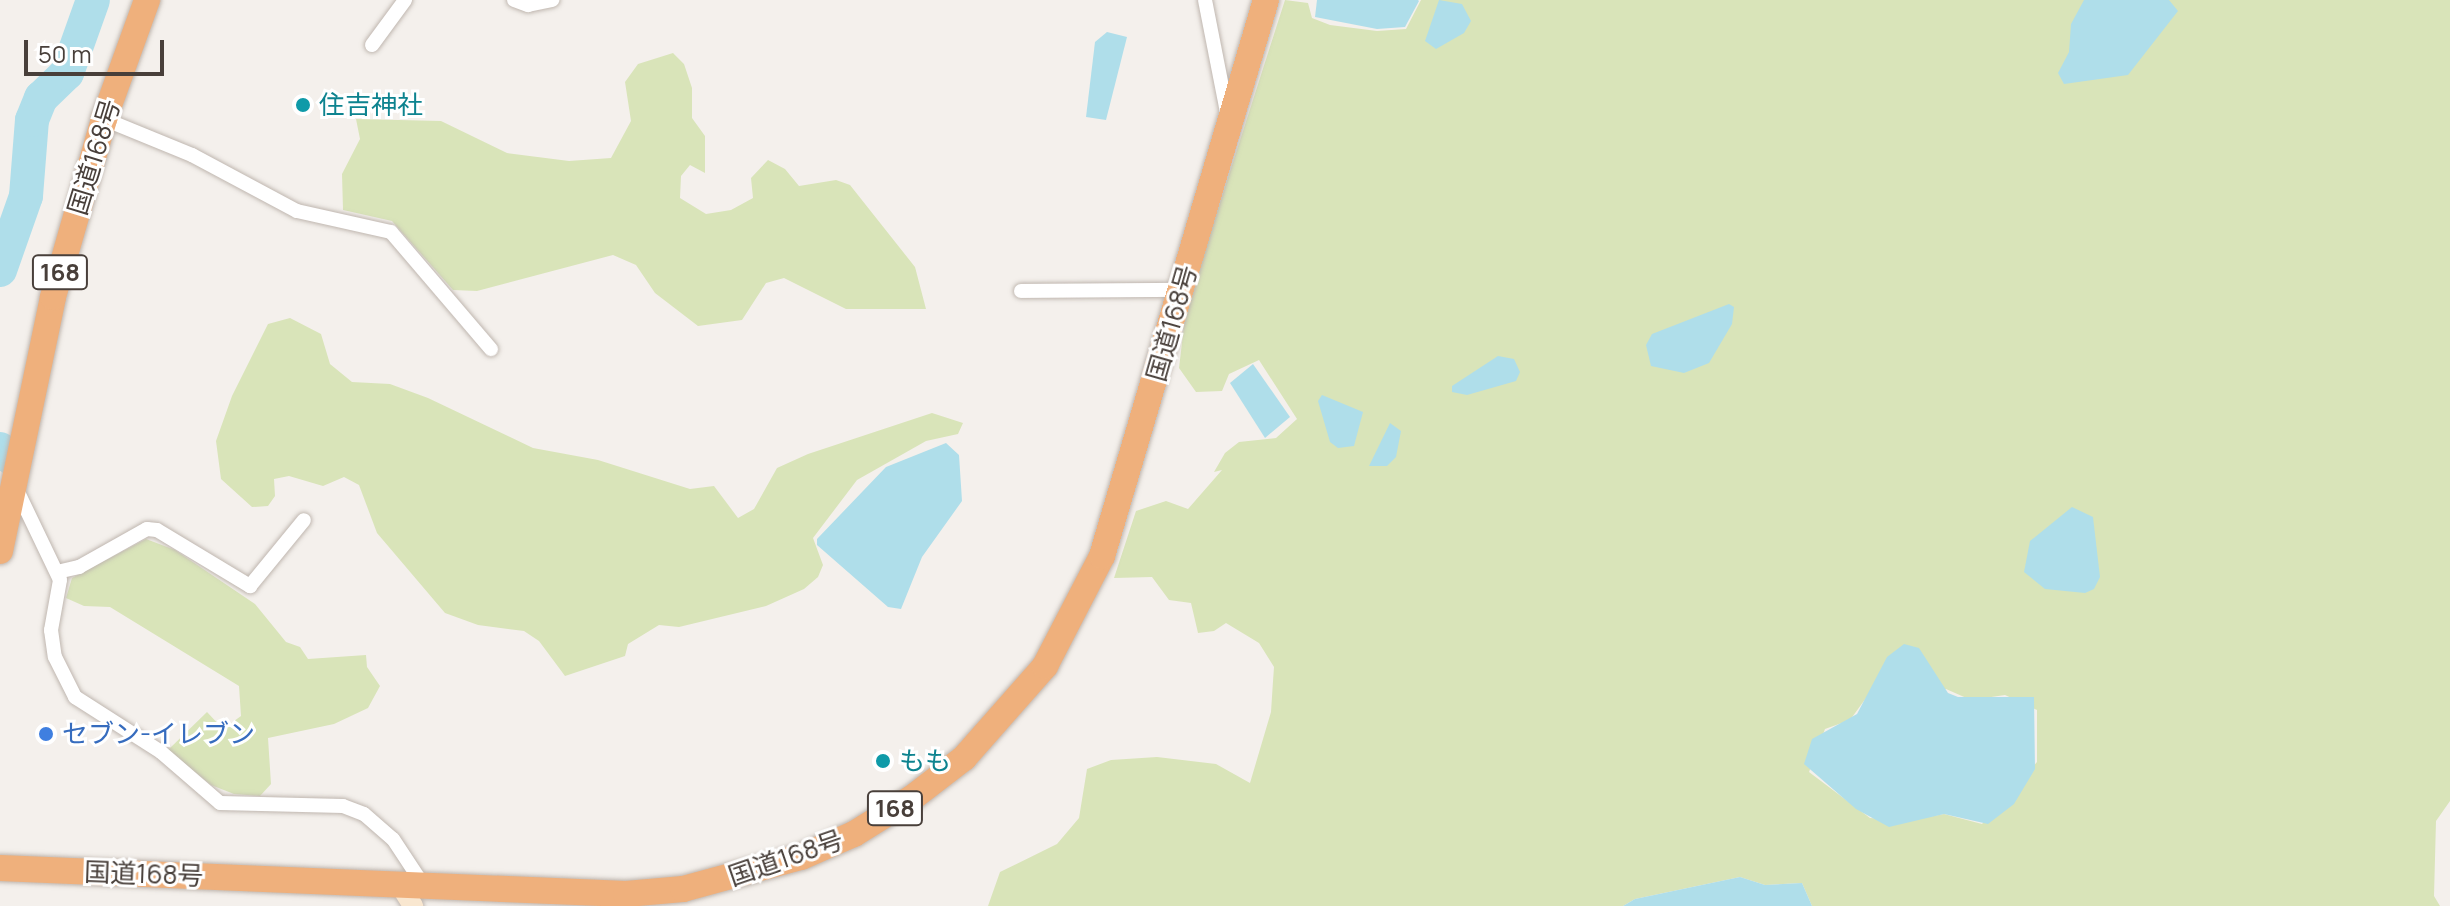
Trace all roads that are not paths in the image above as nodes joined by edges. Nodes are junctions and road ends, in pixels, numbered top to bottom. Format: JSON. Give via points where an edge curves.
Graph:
{"nodes":[{"id":1,"x":147,"y":0,"type":"edge"},
{"id":2,"x":405,"y":0,"type":"edge"},
{"id":3,"x":514,"y":0,"type":"edge"},
{"id":4,"x":552,"y":0,"type":"edge"},
{"id":5,"x":1205,"y":0,"type":"edge"},
{"id":6,"x":1266,"y":0,"type":"edge"},
{"id":7,"x":372,"y":45,"type":"dead end"},
{"id":8,"x":104,"y":119,"type":"junction"},
{"id":9,"x":1230,"y":121,"type":"junction"},
{"id":10,"x":1181,"y":290,"type":"junction"},
{"id":11,"x":1021,"y":291,"type":"dead end"},
{"id":12,"x":491,"y":349,"type":"dead end"},
{"id":13,"x":10,"y":484,"type":"edge"},
{"id":14,"x":304,"y":520,"type":"dead end"},
{"id":15,"x":0,"y":551,"type":"edge"},
{"id":16,"x":57,"y":572,"type":"junction"},
{"id":17,"x":0,"y":868,"type":"edge"},
{"id":18,"x":412,"y":892,"type":"edge"}],
"edges":[{"from":1,"to":8,"type":"highway","name":"国道168号","number":"168"},
{"from":2,"to":7,"type":"street"},
{"from":3,"to":4,"type":"street","via":[[528,5]]},
{"from":5,"to":9,"type":"street"},
{"from":6,"to":9,"type":"highway","name":"国道168号","number":"168"},
{"from":8,"to":12,"type":"street","via":[[192,155],[297,211],[391,232]]},
{"from":8,"to":13,"type":"highway","name":"国道168号","number":"168","via":[[53,297]]},
{"from":9,"to":10,"type":"highway","name":"国道168号","number":"168"},
{"from":10,"to":11,"type":"street"},
{"from":10,"to":18,"type":"highway","name":"国道168号","number":"168","via":[[1102,556],[1079,608],[1045,666],[964,758],[854,834],[738,877],[626,894]]},
{"from":13,"to":15,"type":"highway","name":"国道168号","number":"168"},
{"from":13,"to":16,"type":"street"},
{"from":14,"to":16,"type":"street","via":[[250,586],[147,529],[79,567]]},
{"from":16,"to":18,"type":"street","via":[[59,594],[51,630],[55,657],[75,697],[161,752],[220,803],[343,806],[364,814],[393,839]]},
{"from":17,"to":18,"type":"highway","name":"国道168号","number":"168"}]}
